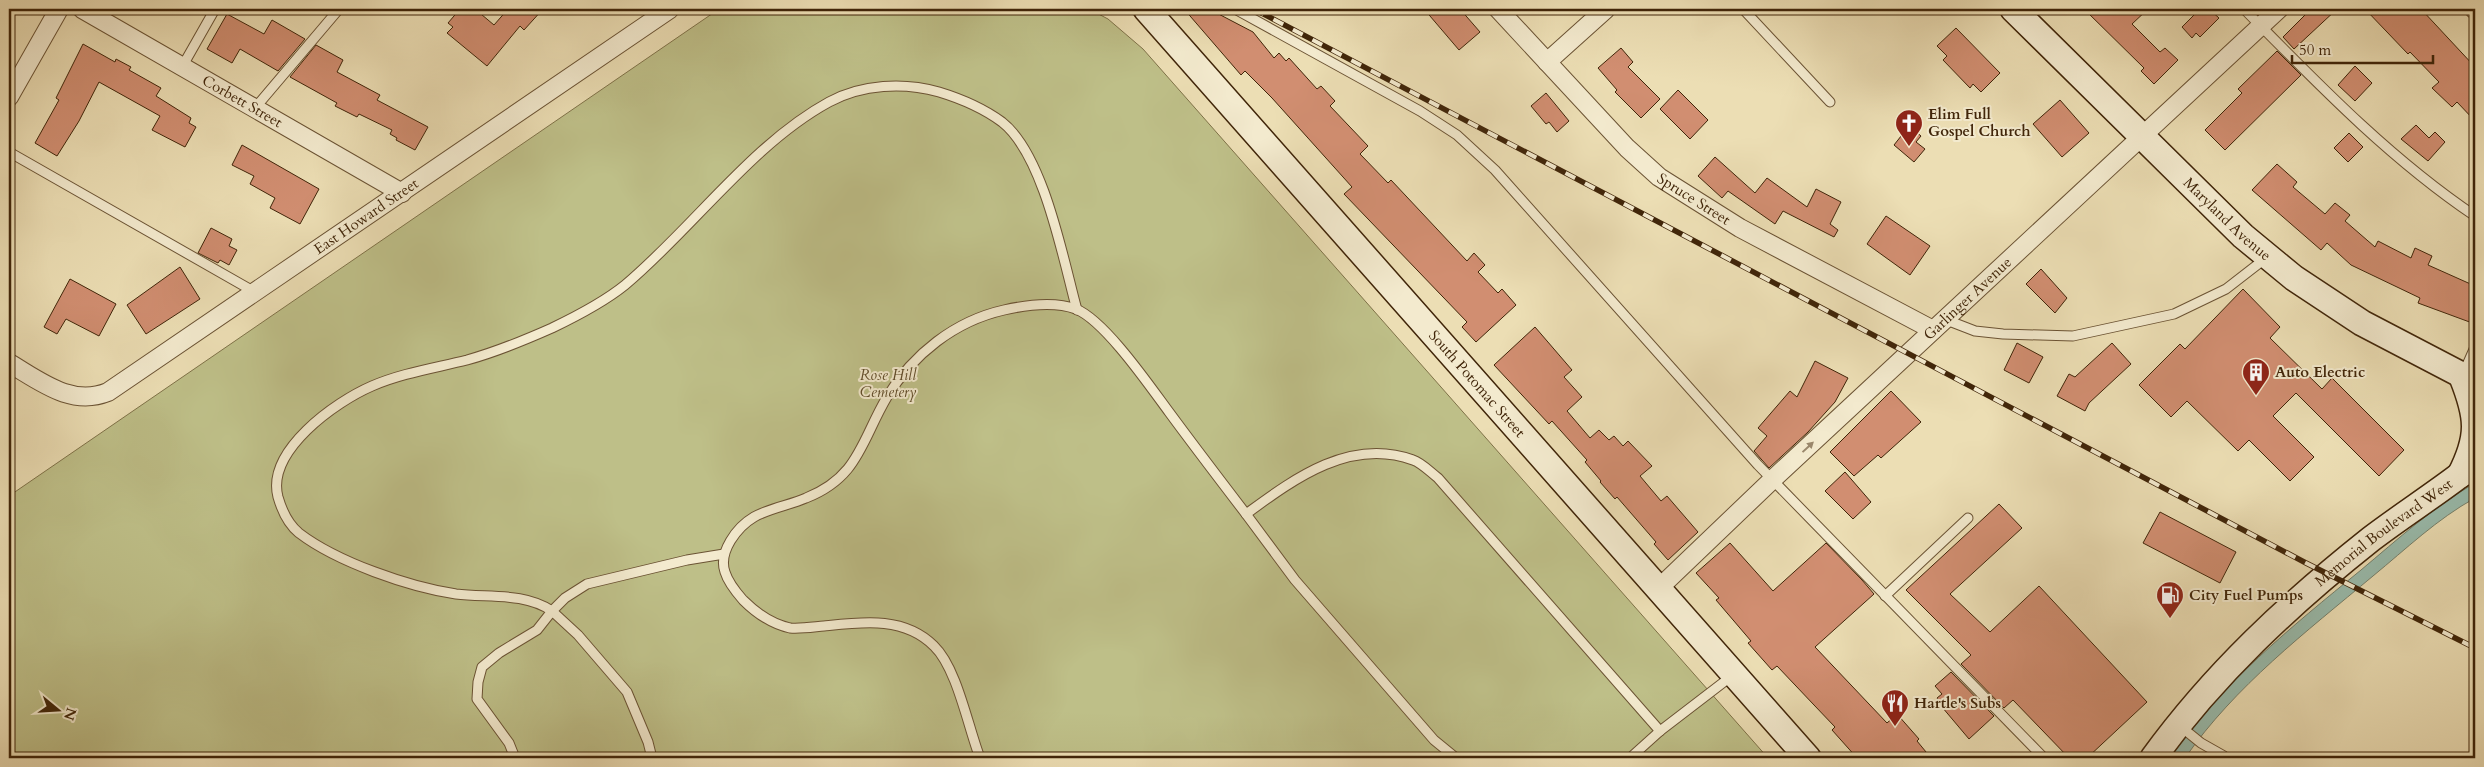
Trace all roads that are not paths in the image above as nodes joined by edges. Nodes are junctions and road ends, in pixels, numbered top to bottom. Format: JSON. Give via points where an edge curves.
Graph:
{"nodes":[{"id":1,"x":59,"y":9,"type":"edge"},
{"id":2,"x":82,"y":9,"type":"edge"},
{"id":3,"x":215,"y":9,"type":"edge"},
{"id":4,"x":339,"y":9,"type":"edge"},
{"id":5,"x":670,"y":9,"type":"edge"},
{"id":6,"x":1235,"y":9,"type":"edge"},
{"id":7,"x":1498,"y":9,"type":"edge"},
{"id":8,"x":1606,"y":9,"type":"edge"},
{"id":9,"x":1743,"y":9,"type":"edge"},
{"id":10,"x":2013,"y":9,"type":"edge"},
{"id":11,"x":2244,"y":9,"type":"edge"},
{"id":12,"x":2278,"y":9,"type":"edge"},
{"id":13,"x":1149,"y":11,"type":"edge"},
{"id":14,"x":2261,"y":26,"type":"junction"},
{"id":15,"x":1547,"y":62,"type":"junction"},
{"id":16,"x":182,"y":67,"type":"junction"},
{"id":17,"x":9,"y":97,"type":"edge"},
{"id":18,"x":1830,"y":102,"type":"dead end"},
{"id":19,"x":255,"y":108,"type":"junction"},
{"id":20,"x":2143,"y":136,"type":"junction"},
{"id":21,"x":9,"y":152,"type":"edge"},
{"id":22,"x":402,"y":193,"type":"junction"},
{"id":23,"x":2475,"y":216,"type":"edge"},
{"id":24,"x":2268,"y":257,"type":"junction"},
{"id":25,"x":253,"y":291,"type":"junction"},
{"id":26,"x":1077,"y":310,"type":"junction"},
{"id":27,"x":1938,"y":324,"type":"junction"},
{"id":28,"x":2475,"y":347,"type":"edge"},
{"id":29,"x":9,"y":363,"type":"edge"},
{"id":30,"x":2469,"y":380,"type":"edge"},
{"id":31,"x":2467,"y":470,"type":"edge"},
{"id":32,"x":1772,"y":480,"type":"junction"},
{"id":33,"x":1246,"y":514,"type":"junction"},
{"id":34,"x":1968,"y":518,"type":"dead end"},
{"id":35,"x":724,"y":554,"type":"junction"},
{"id":36,"x":1657,"y":590,"type":"junction"},
{"id":37,"x":1885,"y":596,"type":"junction"},
{"id":38,"x":552,"y":611,"type":"junction"},
{"id":39,"x":1735,"y":673,"type":"junction"},
{"id":40,"x":2183,"y":728,"type":"junction"},
{"id":41,"x":1660,"y":731,"type":"junction"},
{"id":42,"x":2224,"y":756,"type":"dead end"},
{"id":43,"x":515,"y":758,"type":"edge"},
{"id":44,"x":652,"y":758,"type":"edge"},
{"id":45,"x":980,"y":758,"type":"edge"},
{"id":46,"x":1456,"y":758,"type":"edge"},
{"id":47,"x":1630,"y":758,"type":"edge"},
{"id":48,"x":1808,"y":758,"type":"edge"},
{"id":49,"x":2044,"y":758,"type":"edge"},
{"id":50,"x":2153,"y":758,"type":"edge"}],
"edges":[{"from":1,"to":17,"type":"street"},
{"from":2,"to":16,"type":"street","name":"Corbett Street"},
{"from":3,"to":16,"type":"lane"},
{"from":4,"to":19,"type":"lane"},
{"from":5,"to":22,"type":"street","name":"East Howard Street"},
{"from":6,"to":32,"type":"lane","via":[[1420,111],[1457,135],[1495,170]]},
{"from":7,"to":15,"type":"street","name":"Spruce Street"},
{"from":8,"to":15,"type":"street"},
{"from":9,"to":18,"type":"lane"},
{"from":10,"to":20,"type":"street","name":"Maryland Avenue"},
{"from":11,"to":14,"type":"lane"},
{"from":12,"to":14,"type":"street","name":"Garlinger Avenue"},
{"from":13,"to":36,"type":"street","name":"South Potomac Street"},
{"from":14,"to":20,"type":"street","name":"Garlinger Avenue"},
{"from":14,"to":23,"type":"lane","via":[[2398,159]]},
{"from":15,"to":27,"type":"street","name":"Spruce Street","via":[[1627,148],[1659,177],[1740,228]]},
{"from":16,"to":19,"type":"street","name":"Corbett Street"},
{"from":19,"to":22,"type":"street","name":"Corbett Street"},
{"from":20,"to":24,"type":"street","name":"Maryland Avenue"},
{"from":20,"to":27,"type":"street","name":"Garlinger Avenue"},
{"from":21,"to":25,"type":"lane"},
{"from":22,"to":25,"type":"street","name":"East Howard Street"},
{"from":24,"to":27,"type":"lane","via":[[2226,289],[2174,314],[2073,336],[2004,334]]},
{"from":24,"to":30,"type":"street","name":"Maryland Avenue","via":[[2355,319]]},
{"from":25,"to":29,"type":"street","name":"East Howard Street","via":[[108,392],[84,398],[54,390]]},
{"from":26,"to":33,"type":"lane","via":[[1104,331],[1133,364]]},
{"from":26,"to":35,"type":"lane","via":[[1053,305],[1023,306],[992,313],[960,326],[933,344],[908,367],[887,398],[850,468],[833,485],[754,517],[735,534]]},
{"from":26,"to":38,"type":"lane","via":[[1053,222],[1026,150],[1004,124],[966,100],[930,90],[889,85],[832,100],[797,123],[760,154],[622,287],[573,318],[525,340],[478,356],[408,373],[368,388],[308,429],[287,455],[277,476],[277,493],[284,515],[297,531],[321,547],[366,568],[416,585],[457,594],[539,602]]},
{"from":32,"to":27,"type":"street","name":"Garlinger Avenue","one_way":true},
{"from":28,"to":30,"type":"lane"},
{"from":30,"to":31,"type":"street","via":[[2475,441]]},
{"from":31,"to":40,"type":"street","name":"Memorial Boulevard West","via":[[2371,540],[2266,629],[2221,673]]},
{"from":32,"to":36,"type":"street","name":"Garlinger Avenue"},
{"from":32,"to":37,"type":"lane"},
{"from":33,"to":41,"type":"lane","via":[[1320,465],[1352,456],[1385,453],[1415,460],[1438,478]]},
{"from":33,"to":46,"type":"lane","via":[[1295,580],[1434,740]]},
{"from":34,"to":37,"type":"lane"},
{"from":35,"to":38,"type":"lane","via":[[587,584]]},
{"from":35,"to":45,"type":"lane","via":[[724,571],[735,591],[753,610],[772,622],[791,628],[891,623],[914,630],[935,646],[950,668]]},
{"from":36,"to":39,"type":"street","name":"South Potomac Street"},
{"from":37,"to":49,"type":"lane"},
{"from":38,"to":43,"type":"lane","via":[[537,630],[482,666],[477,698],[509,743]]},
{"from":38,"to":44,"type":"lane","via":[[578,635],[627,692]]},
{"from":39,"to":41,"type":"lane"},
{"from":39,"to":48,"type":"street","name":"South Potomac Street"},
{"from":40,"to":42,"type":"lane"},
{"from":40,"to":50,"type":"street","name":"Memorial Boulevard West"},
{"from":41,"to":47,"type":"lane"}]}
